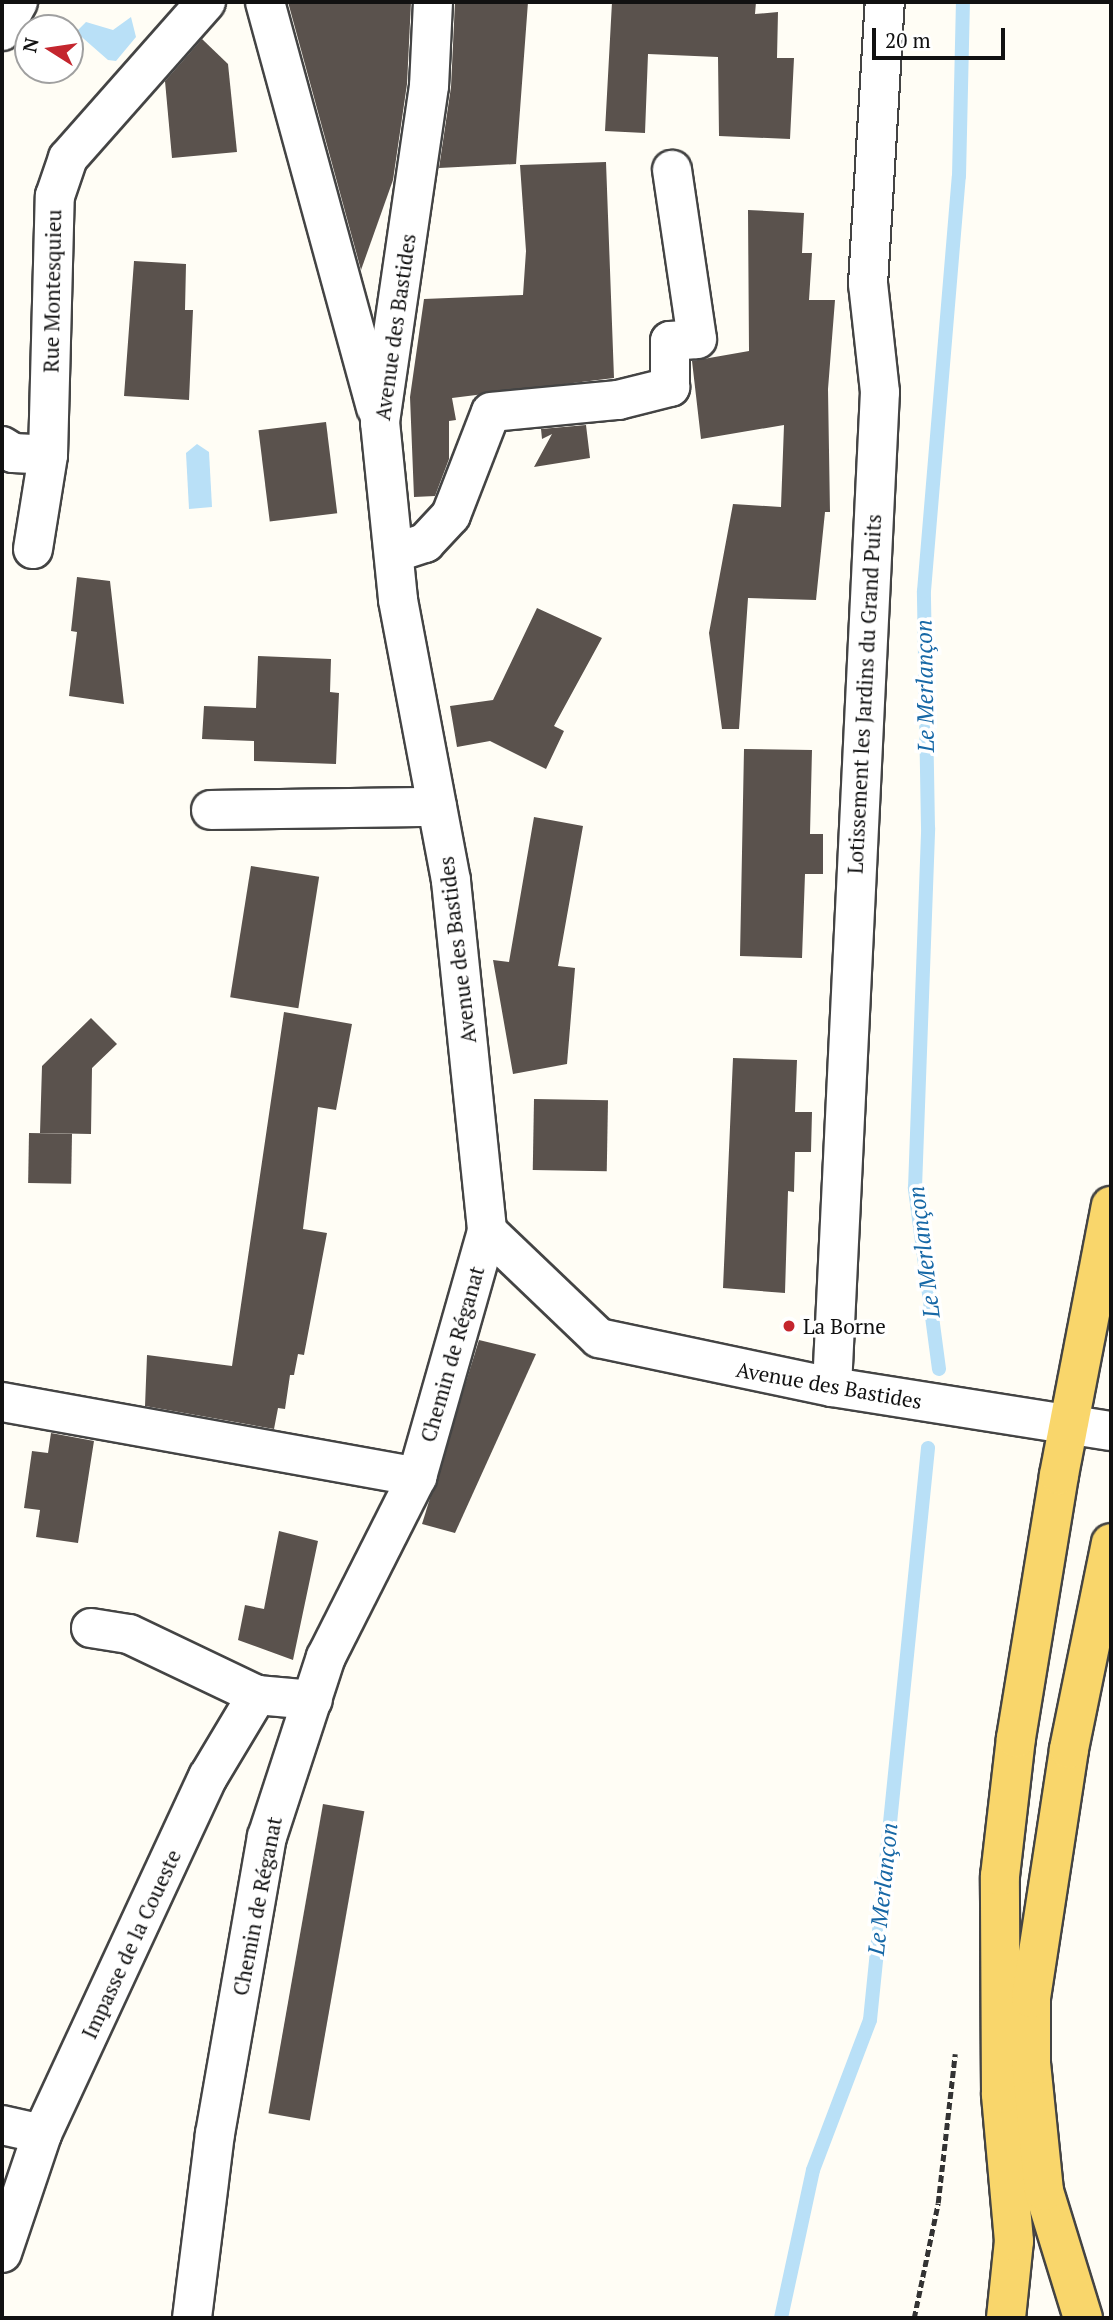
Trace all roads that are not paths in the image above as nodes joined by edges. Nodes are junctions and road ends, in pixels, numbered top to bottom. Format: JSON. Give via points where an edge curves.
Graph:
{"nodes":[{"id":1,"x":18,"y":2,"type":"edge"},
{"id":2,"x":206,"y":2,"type":"edge"},
{"id":3,"x":265,"y":2,"type":"edge"},
{"id":4,"x":433,"y":2,"type":"edge"},
{"id":5,"x":885,"y":2,"type":"edge"},
{"id":6,"x":2,"y":31,"type":"edge"},
{"id":7,"x":672,"y":170,"type":"dead end"},
{"id":8,"x":380,"y":422,"type":"junction"},
{"id":9,"x":2,"y":446,"type":"edge"},
{"id":10,"x":48,"y":455,"type":"junction"},
{"id":11,"x":33,"y":549,"type":"dead end"},
{"id":12,"x":394,"y":553,"type":"junction"},
{"id":13,"x":437,"y":807,"type":"junction"},
{"id":14,"x":211,"y":810,"type":"dead end"},
{"id":15,"x":1111,"y":1206,"type":"edge"},
{"id":16,"x":487,"y":1231,"type":"junction"},
{"id":17,"x":832,"y":1387,"type":"junction"},
{"id":18,"x":2,"y":1402,"type":"edge"},
{"id":19,"x":1069,"y":1426,"type":"junction"},
{"id":20,"x":1111,"y":1432,"type":"edge"},
{"id":21,"x":417,"y":1477,"type":"junction"},
{"id":22,"x":1111,"y":1543,"type":"edge"},
{"id":23,"x":90,"y":1628,"type":"dead end"},
{"id":24,"x":257,"y":1695,"type":"junction"},
{"id":25,"x":313,"y":1700,"type":"junction"},
{"id":26,"x":2,"y":2125,"type":"edge"},
{"id":27,"x":42,"y":2134,"type":"junction"},
{"id":28,"x":2,"y":2253,"type":"edge"},
{"id":29,"x":192,"y":2318,"type":"edge"},
{"id":30,"x":1006,"y":2318,"type":"edge"},
{"id":31,"x":1083,"y":2318,"type":"edge"}],
"edges":[{"from":1,"to":6,"type":"street"},
{"from":2,"to":10,"type":"street","name":"Rue Montesquieu","via":[[68,158],[55,196]]},
{"from":3,"to":8,"type":"street"},
{"from":4,"to":8,"type":"street","name":"Avenue des Bastides","via":[[429,86]]},
{"from":5,"to":17,"type":"street","name":"Lotissement les Jardins du Grand Puits","via":[[868,284],[880,392]]},
{"from":7,"to":12,"type":"street","via":[[698,339],[670,341],[670,387],[618,400],[491,412],[452,515],[425,543]]},
{"from":8,"to":12,"type":"street","name":"Avenue des Bastides"},
{"from":9,"to":10,"type":"street","via":[[13,453]]},
{"from":10,"to":11,"type":"street","name":"Rue Montesquieu"},
{"from":12,"to":13,"type":"street","name":"Avenue des Bastides","via":[[398,600]]},
{"from":13,"to":14,"type":"street"},
{"from":13,"to":16,"type":"street","name":"Avenue des Bastides","via":[[451,881]]},
{"from":15,"to":19,"type":"main road"},
{"from":16,"to":17,"type":"street","name":"Avenue des Bastides","via":[[599,1338]]},
{"from":16,"to":21,"type":"street","name":"Chemin de Réganat"},
{"from":17,"to":19,"type":"street","name":"Avenue des Bastides"},
{"from":18,"to":21,"type":"street"},
{"from":19,"to":20,"type":"street","name":"Avenue des Bastides"},
{"from":19,"to":30,"type":"main road","via":[[1016,1738],[1000,1876],[1001,2094],[1014,2241]]},
{"from":21,"to":25,"type":"street","name":"Chemin de Réganat","via":[[326,1657]]},
{"from":22,"to":31,"type":"main road","via":[[1069,1749],[1031,1998],[1031,2064],[1044,2191]]},
{"from":23,"to":24,"type":"street","via":[[129,1634]]},
{"from":24,"to":25,"type":"street"},
{"from":24,"to":27,"type":"street","name":"Impasse de la Coueste","via":[[208,1777]]},
{"from":25,"to":29,"type":"street","name":"Chemin de Réganat","via":[[267,1837],[215,2133]]},
{"from":26,"to":27,"type":"street"},
{"from":27,"to":28,"type":"street","name":"Impasse de la Coueste"}]}
